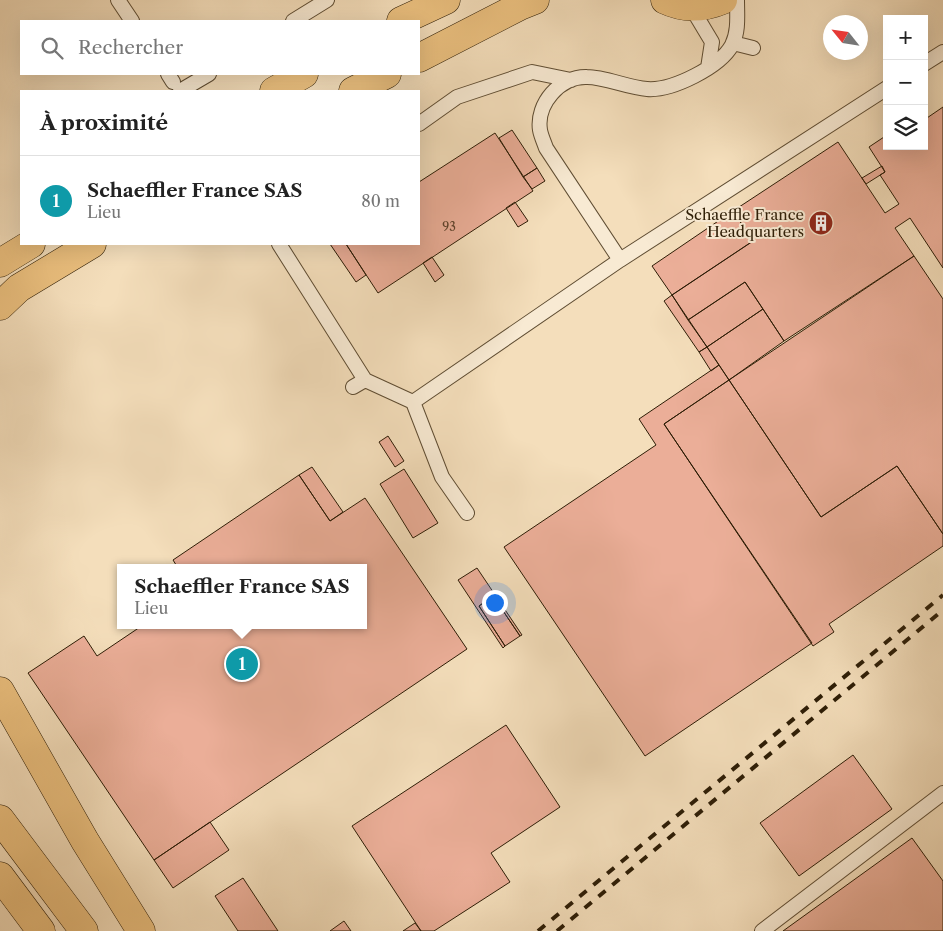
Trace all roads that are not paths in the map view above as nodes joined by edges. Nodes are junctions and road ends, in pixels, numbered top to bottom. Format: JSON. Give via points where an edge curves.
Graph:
{"nodes":[{"id":1,"x":118,"y":0,"type":"edge"},
{"id":2,"x":327,"y":0,"type":"edge"},
{"id":3,"x":446,"y":0,"type":"edge"},
{"id":4,"x":535,"y":0,"type":"edge"},
{"id":5,"x":664,"y":0,"type":"edge"},
{"id":6,"x":723,"y":0,"type":"edge"},
{"id":7,"x":737,"y":0,"type":"edge"},
{"id":8,"x":314,"y":4,"type":"edge"},
{"id":9,"x":691,"y":7,"type":"junction"},
{"id":10,"x":131,"y":20,"type":"edge"},
{"id":11,"x":294,"y":20,"type":"edge"},
{"id":12,"x":403,"y":20,"type":"edge"},
{"id":13,"x":732,"y":43,"type":"junction"},
{"id":14,"x":753,"y":48,"type":"dead end"},
{"id":15,"x":943,"y":52,"type":"edge"},
{"id":16,"x":420,"y":57,"type":"edge"},
{"id":17,"x":928,"y":61,"type":"edge"},
{"id":18,"x":708,"y":68,"type":"junction"},
{"id":19,"x":205,"y":75,"type":"edge"},
{"id":20,"x":302,"y":75,"type":"edge"},
{"id":21,"x":385,"y":75,"type":"edge"},
{"id":22,"x":571,"y":80,"type":"junction"},
{"id":23,"x":174,"y":82,"type":"edge"},
{"id":24,"x":276,"y":90,"type":"edge"},
{"id":25,"x":355,"y":90,"type":"edge"},
{"id":26,"x":883,"y":91,"type":"edge"},
{"id":27,"x":420,"y":123,"type":"edge"},
{"id":28,"x":29,"y":245,"type":"edge"},
{"id":29,"x":90,"y":245,"type":"edge"},
{"id":30,"x":280,"y":245,"type":"edge"},
{"id":31,"x":620,"y":260,"type":"junction"},
{"id":32,"x":0,"y":263,"type":"edge"},
{"id":33,"x":0,"y":306,"type":"edge"},
{"id":34,"x":413,"y":402,"type":"junction"},
{"id":35,"x":467,"y":513,"type":"dead end"},
{"id":36,"x":0,"y":691,"type":"edge"},
{"id":37,"x":943,"y":793,"type":"edge"},
{"id":38,"x":0,"y":819,"type":"edge"},
{"id":39,"x":0,"y":876,"type":"edge"},
{"id":40,"x":41,"y":931,"type":"edge"},
{"id":41,"x":84,"y":931,"type":"edge"},
{"id":42,"x":141,"y":931,"type":"edge"},
{"id":43,"x":762,"y":931,"type":"edge"}],
"edges":[{"from":1,"to":10,"type":"lane"},
{"from":2,"to":8,"type":"lane"},
{"from":3,"to":12,"type":"main road"},
{"from":4,"to":16,"type":"main road"},
{"from":5,"to":9,"type":"main road"},
{"from":6,"to":9,"type":"main road"},
{"from":7,"to":13,"type":"lane","via":[[737,25]]},
{"from":8,"to":11,"type":"lane"},
{"from":9,"to":18,"type":"lane","via":[[712,42]]},
{"from":13,"to":14,"type":"lane"},
{"from":13,"to":18,"type":"lane","via":[[727,52]]},
{"from":15,"to":17,"type":"lane"},
{"from":18,"to":22,"type":"lane","via":[[679,84],[660,89],[587,77]]},
{"from":19,"to":23,"type":"lane"},
{"from":20,"to":24,"type":"main road"},
{"from":21,"to":25,"type":"main road"},
{"from":22,"to":27,"type":"lane","via":[[532,72],[458,97]]},
{"from":22,"to":31,"type":"lane","via":[[547,99],[541,114],[540,130],[546,148]]},
{"from":26,"to":31,"type":"lane"},
{"from":28,"to":32,"type":"main road"},
{"from":29,"to":33,"type":"main road","via":[[19,288]]},
{"from":30,"to":34,"type":"lane","via":[[359,384]]},
{"from":31,"to":34,"type":"lane"},
{"from":34,"to":35,"type":"lane","via":[[442,477]]},
{"from":36,"to":42,"type":"main road","via":[[85,841]]},
{"from":37,"to":43,"type":"lane"},
{"from":38,"to":41,"type":"main road"},
{"from":39,"to":40,"type":"main road"}]}
